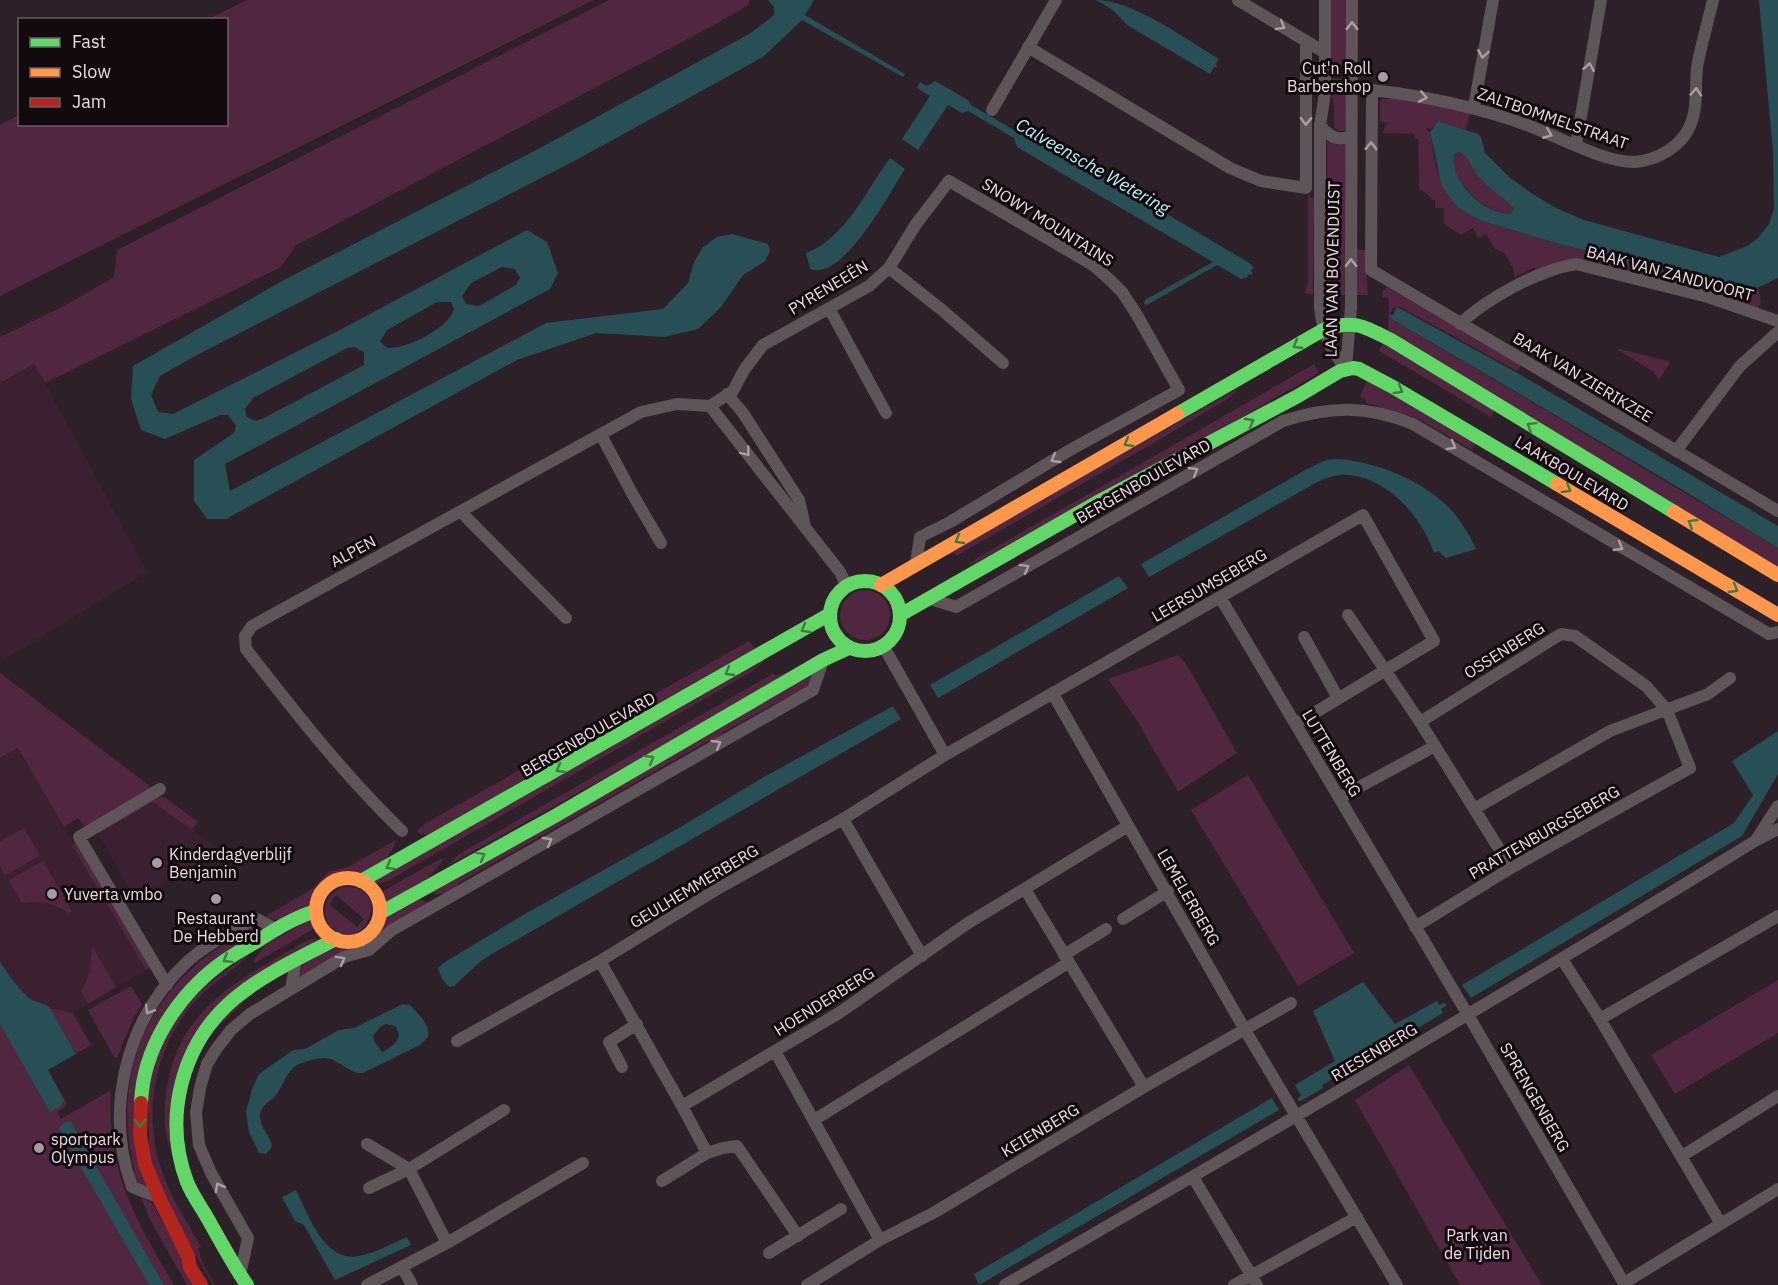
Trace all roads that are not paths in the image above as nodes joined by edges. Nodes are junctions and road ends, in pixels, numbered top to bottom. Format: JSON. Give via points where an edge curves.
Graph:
{"nodes":[{"id":1,"x":1056,"y":0,"type":"edge"},
{"id":2,"x":1238,"y":0,"type":"edge"},
{"id":3,"x":1325,"y":0,"type":"edge"},
{"id":4,"x":1352,"y":0,"type":"edge"},
{"id":5,"x":1493,"y":0,"type":"edge"},
{"id":6,"x":1601,"y":0,"type":"edge"},
{"id":7,"x":1713,"y":0,"type":"edge"},
{"id":8,"x":1306,"y":41,"type":"junction"},
{"id":9,"x":1028,"y":47,"type":"junction"},
{"id":10,"x":1324,"y":52,"type":"junction"},
{"id":11,"x":1474,"y":107,"type":"junction"},
{"id":12,"x":992,"y":110,"type":"dead end"},
{"id":13,"x":1320,"y":125,"type":"junction"},
{"id":14,"x":1351,"y":136,"type":"junction"},
{"id":15,"x":1576,"y":145,"type":"junction"},
{"id":16,"x":949,"y":181,"type":"joint"},
{"id":17,"x":889,"y":268,"type":"junction"},
{"id":18,"x":1371,"y":270,"type":"joint"},
{"id":19,"x":829,"y":308,"type":"junction"},
{"id":20,"x":1778,"y":321,"type":"edge"},
{"id":21,"x":1350,"y":322,"type":"junction"},
{"id":22,"x":1460,"y":324,"type":"junction"},
{"id":23,"x":1323,"y":330,"type":"junction"},
{"id":24,"x":1778,"y":332,"type":"edge"},
{"id":25,"x":1003,"y":363,"type":"dead end"},
{"id":26,"x":1346,"y":369,"type":"junction"},
{"id":27,"x":727,"y":394,"type":"junction"},
{"id":28,"x":711,"y":406,"type":"junction"},
{"id":29,"x":886,"y":413,"type":"dead end"},
{"id":30,"x":601,"y":435,"type":"junction"},
{"id":31,"x":1676,"y":451,"type":"junction"},
{"id":32,"x":461,"y":512,"type":"junction"},
{"id":33,"x":1778,"y":512,"type":"edge"},
{"id":34,"x":805,"y":528,"type":"junction"},
{"id":35,"x":662,"y":543,"type":"dead end"},
{"id":36,"x":916,"y":563,"type":"junction"},
{"id":37,"x":1778,"y":575,"type":"edge"},
{"id":38,"x":882,"y":585,"type":"junction"},
{"id":39,"x":847,"y":586,"type":"junction"},
{"id":40,"x":1220,"y":597,"type":"junction"},
{"id":41,"x":931,"y":599,"type":"junction"},
{"id":42,"x":830,"y":614,"type":"junction"},
{"id":43,"x":900,"y":615,"type":"junction"},
{"id":44,"x":1348,"y":615,"type":"dead end"},
{"id":45,"x":1778,"y":615,"type":"edge"},
{"id":46,"x":566,"y":618,"type":"dead end"},
{"id":47,"x":1778,"y":632,"type":"edge"},
{"id":48,"x":1304,"y":637,"type":"dead end"},
{"id":49,"x":884,"y":647,"type":"junction"},
{"id":50,"x":849,"y":648,"type":"junction"},
{"id":51,"x":823,"y":660,"type":"junction"},
{"id":52,"x":1386,"y":670,"type":"junction"},
{"id":53,"x":1730,"y":678,"type":"dead end"},
{"id":54,"x":1053,"y":694,"type":"junction"},
{"id":55,"x":1338,"y":699,"type":"junction"},
{"id":56,"x":1667,"y":710,"type":"junction"},
{"id":57,"x":1420,"y":722,"type":"junction"},
{"id":58,"x":1296,"y":724,"type":"junction"},
{"id":59,"x":1435,"y":746,"type":"junction"},
{"id":60,"x":945,"y":755,"type":"junction"},
{"id":61,"x":1690,"y":768,"type":"joint"},
{"id":62,"x":160,"y":789,"type":"dead end"},
{"id":63,"x":1339,"y":798,"type":"junction"},
{"id":64,"x":1778,"y":806,"type":"edge"},
{"id":65,"x":1474,"y":809,"type":"junction"},
{"id":66,"x":843,"y":819,"type":"junction"},
{"id":67,"x":1128,"y":826,"type":"junction"},
{"id":68,"x":1778,"y":829,"type":"edge"},
{"id":69,"x":402,"y":831,"type":"dead end"},
{"id":70,"x":1755,"y":841,"type":"junction"},
{"id":71,"x":1511,"y":868,"type":"junction"},
{"id":72,"x":361,"y":881,"type":"junction"},
{"id":73,"x":1025,"y":889,"type":"junction"},
{"id":74,"x":1168,"y":891,"type":"junction"},
{"id":75,"x":415,"y":894,"type":"junction"},
{"id":76,"x":443,"y":902,"type":"junction"},
{"id":77,"x":316,"y":911,"type":"junction"},
{"id":78,"x":380,"y":913,"type":"junction"},
{"id":79,"x":1778,"y":915,"type":"edge"},
{"id":80,"x":1123,"y":919,"type":"dead end"},
{"id":81,"x":1415,"y":927,"type":"junction"},
{"id":82,"x":1106,"y":929,"type":"dead end"},
{"id":83,"x":278,"y":930,"type":"junction"},
{"id":84,"x":336,"y":939,"type":"junction"},
{"id":85,"x":922,"y":956,"type":"junction"},
{"id":86,"x":1066,"y":959,"type":"junction"},
{"id":87,"x":1562,"y":959,"type":"junction"},
{"id":88,"x":296,"y":960,"type":"junction"},
{"id":89,"x":600,"y":961,"type":"junction"},
{"id":90,"x":167,"y":985,"type":"junction"},
{"id":91,"x":291,"y":989,"type":"junction"},
{"id":92,"x":1291,"y":1003,"type":"dead end"},
{"id":93,"x":1468,"y":1015,"type":"junction"},
{"id":94,"x":1600,"y":1019,"type":"junction"},
{"id":95,"x":637,"y":1024,"type":"junction"},
{"id":96,"x":1245,"y":1029,"type":"junction"},
{"id":97,"x":457,"y":1041,"type":"dead end"},
{"id":98,"x":775,"y":1051,"type":"junction"},
{"id":99,"x":622,"y":1067,"type":"dead end"},
{"id":100,"x":1144,"y":1087,"type":"junction"},
{"id":101,"x":1778,"y":1096,"type":"edge"},
{"id":102,"x":682,"y":1106,"type":"junction"},
{"id":103,"x":504,"y":1110,"type":"dead end"},
{"id":104,"x":1298,"y":1116,"type":"junction"},
{"id":105,"x":814,"y":1120,"type":"junction"},
{"id":106,"x":367,"y":1144,"type":"dead end"},
{"id":107,"x":707,"y":1153,"type":"junction"},
{"id":108,"x":1682,"y":1156,"type":"junction"},
{"id":109,"x":583,"y":1163,"type":"dead end"},
{"id":110,"x":409,"y":1169,"type":"junction"},
{"id":111,"x":1193,"y":1177,"type":"junction"},
{"id":112,"x":662,"y":1181,"type":"dead end"},
{"id":113,"x":369,"y":1188,"type":"dead end"},
{"id":114,"x":1778,"y":1189,"type":"edge"},
{"id":115,"x":159,"y":1198,"type":"junction"},
{"id":116,"x":841,"y":1209,"type":"dead end"},
{"id":117,"x":1357,"y":1217,"type":"junction"},
{"id":118,"x":1721,"y":1224,"type":"junction"},
{"id":119,"x":798,"y":1236,"type":"junction"},
{"id":120,"x":880,"y":1240,"type":"junction"},
{"id":121,"x":447,"y":1243,"type":"junction"},
{"id":122,"x":769,"y":1253,"type":"dead end"},
{"id":123,"x":188,"y":1256,"type":"junction"},
{"id":124,"x":402,"y":1267,"type":"junction"},
{"id":125,"x":244,"y":1280,"type":"edge"},
{"id":126,"x":1253,"y":1280,"type":"edge"},
{"id":127,"x":1624,"y":1284,"type":"edge"},
{"id":128,"x":201,"y":1285,"type":"edge"},
{"id":129,"x":209,"y":1285,"type":"edge"},
{"id":130,"x":367,"y":1285,"type":"edge"},
{"id":131,"x":412,"y":1285,"type":"edge"},
{"id":132,"x":807,"y":1285,"type":"edge"},
{"id":133,"x":1005,"y":1285,"type":"edge"},
{"id":134,"x":1234,"y":1285,"type":"edge"},
{"id":135,"x":1397,"y":1285,"type":"edge"}],
"edges":[{"from":1,"to":9,"type":"street"},
{"from":2,"to":8,"type":"street","one_way":true},
{"from":3,"to":10,"type":"street","name":"LAAN VAN BOVENDUIST"},
{"from":14,"to":4,"type":"street","name":"LAAN VAN BOVENDUIST","one_way":true},
{"from":5,"to":11,"type":"street","one_way":true},
{"from":15,"to":6,"type":"street","one_way":true},
{"from":15,"to":7,"type":"street","name":"ZALTBOMMELSTRAAT","one_way":true,"via":[[1634,162],[1652,159],[1681,141],[1694,112],[1698,66]]},
{"from":8,"to":9,"type":"street","name":"LAAN VAN BOVENDUIST","one_way":true,"via":[[1306,188],[1261,181],[1230,168]]},
{"from":8,"to":10,"type":"street"},
{"from":9,"to":12,"type":"street"},
{"from":10,"to":13,"type":"street","name":"LAAN VAN BOVENDUIST","via":[[1325,93]]},
{"from":11,"to":15,"type":"street","name":"ZALTBOMMELSTRAAT","one_way":true},
{"from":18,"to":11,"type":"street","name":"ZALTBOMMELSTRAAT","one_way":true,"via":[[1372,90]]},
{"from":13,"to":14,"type":"street","via":[[1335,138]]},
{"from":13,"to":23,"type":"street","name":"LAAN VAN BOVENDUIST"},
{"from":21,"to":14,"type":"street","name":"LAAN VAN BOVENDUIST","one_way":true},
{"from":16,"to":17,"type":"street","name":"PYRENEEËN"},
{"from":16,"to":36,"type":"street","name":"SNOWY MOUNTAINS","one_way":true,"via":[[1093,265],[1109,279],[1137,315],[1179,390],[920,537]]},
{"from":17,"to":19,"type":"street","name":"PYRENEEËN","via":[[869,286]]},
{"from":17,"to":25,"type":"street"},
{"from":18,"to":22,"type":"street","name":"BAAK VAN ZIERIKZEE"},
{"from":19,"to":27,"type":"street","name":"PYRENEEËN","via":[[763,345],[733,391]]},
{"from":19,"to":29,"type":"street"},
{"from":20,"to":22,"type":"street","name":"BAAK VAN ZANDVOORT","via":[[1708,297],[1576,264],[1556,267],[1534,277],[1475,309]]},
{"from":21,"to":23,"type":"main road"},
{"from":21,"to":26,"type":"street","name":"LAAN VAN BOVENDUIST"},
{"from":37,"to":21,"type":"main road","name":"LAAKBOULEVARD","one_way":true,"via":[[1390,340]]},
{"from":22,"to":31,"type":"street","name":"BAAK VAN ZIERIKZEE"},
{"from":23,"to":26,"type":"street","name":"LAAN VAN BOVENDUIST","via":[[1330,349]]},
{"from":23,"to":36,"type":"main road","one_way":true},
{"from":24,"to":31,"type":"street","via":[[1740,366]]},
{"from":41,"to":26,"type":"main road","name":"BERGENBOULEVARD","one_way":true,"via":[[1096,503]]},
{"from":26,"to":45,"type":"main road","name":"LAAKBOULEVARD","one_way":true,"via":[[1359,369],[1394,387]]},
{"from":27,"to":28,"type":"street","name":"PYRENEEËN"},
{"from":27,"to":34,"type":"street","via":[[799,500]]},
{"from":28,"to":30,"type":"street","name":"ALPEN","via":[[677,404],[641,412]]},
{"from":28,"to":34,"type":"street","one_way":true},
{"from":30,"to":32,"type":"street","name":"ALPEN"},
{"from":30,"to":35,"type":"street"},
{"from":31,"to":33,"type":"street","name":"BAAK VAN ZIERIKZEE"},
{"from":32,"to":46,"type":"street"},
{"from":32,"to":69,"type":"street","name":"ALPEN","via":[[252,626],[245,636],[246,649],[318,741]]},
{"from":34,"to":39,"type":"street"},
{"from":36,"to":38,"type":"main road"},
{"from":38,"to":39,"type":"main road","via":[[859,581]]},
{"from":38,"to":43,"type":"main road","via":[[895,596]]},
{"from":39,"to":42,"type":"main road","via":[[839,593]]},
{"from":40,"to":52,"type":"street","name":"LEERSUMSEBERG","via":[[1363,515],[1434,641]]},
{"from":40,"to":54,"type":"street","name":"LEERSUMSEBERG"},
{"from":40,"to":58,"type":"street","name":"LUTTENBERG"},
{"from":41,"to":43,"type":"main road","name":"BERGENBOULEVARD"},
{"from":41,"to":47,"type":"street","name":"BERGENBOULEVARD","one_way":true,"via":[[956,607],[1283,422],[1331,410],[1362,410],[1413,424],[1768,634]]},
{"from":42,"to":50,"type":"main road","via":[[837,637]]},
{"from":42,"to":72,"type":"main road","name":"BERGENBOULEVARD","one_way":true},
{"from":43,"to":49,"type":"main road","via":[[895,635]]},
{"from":44,"to":52,"type":"street"},
{"from":48,"to":55,"type":"street"},
{"from":49,"to":50,"type":"main road","via":[[872,651]]},
{"from":49,"to":60,"type":"street"},
{"from":50,"to":51,"type":"main road"},
{"from":75,"to":51,"type":"main road","one_way":true},
{"from":76,"to":51,"type":"street","one_way":true,"via":[[813,690]]},
{"from":52,"to":55,"type":"street"},
{"from":52,"to":57,"type":"street"},
{"from":53,"to":56,"type":"street","via":[[1708,694]]},
{"from":54,"to":60,"type":"street","name":"LEERSUMSEBERG"},
{"from":54,"to":67,"type":"street","name":"LEMELERBERG"},
{"from":55,"to":58,"type":"street"},
{"from":56,"to":57,"type":"street","name":"OSSENBERG","via":[[1646,686],[1575,636],[1561,634]]},
{"from":56,"to":61,"type":"street","name":"OSSENBERG"},
{"from":56,"to":65,"type":"street","via":[[1610,731]]},
{"from":57,"to":59,"type":"street"},
{"from":58,"to":63,"type":"street","name":"LUTTENBERG"},
{"from":59,"to":63,"type":"street"},
{"from":59,"to":65,"type":"street"},
{"from":60,"to":66,"type":"street","name":"GEULHEMMERBERG"},
{"from":61,"to":71,"type":"street","name":"PRATTENBURGSEBERG"},
{"from":62,"to":90,"type":"street","via":[[79,837]]},
{"from":63,"to":81,"type":"street","name":"LUTTENBERG"},
{"from":64,"to":70,"type":"street","name":"RIESENBERG"},
{"from":65,"to":71,"type":"street"},
{"from":66,"to":85,"type":"street"},
{"from":66,"to":89,"type":"street","name":"GEULHEMMERBERG"},
{"from":67,"to":73,"type":"street","name":"HOENDERBERG"},
{"from":67,"to":74,"type":"street","name":"LEMELERBERG"},
{"from":68,"to":70,"type":"street","name":"RIESENBERG"},
{"from":70,"to":87,"type":"street","name":"RIESENBERG"},
{"from":71,"to":81,"type":"street","name":"PRATTENBURGSEBERG"},
{"from":72,"to":77,"type":"main road","via":[[348,878],[332,883],[320,895]]},
{"from":72,"to":78,"type":"main road","via":[[375,892]]},
{"from":73,"to":85,"type":"street","name":"HOENDERBERG"},
{"from":73,"to":86,"type":"street"},
{"from":74,"to":80,"type":"street"},
{"from":74,"to":96,"type":"street","name":"LEMELERBERG"},
{"from":75,"to":76,"type":"street"},
{"from":75,"to":78,"type":"main road"},
{"from":91,"to":76,"type":"street","one_way":true,"via":[[348,955],[369,950],[390,931]]},
{"from":77,"to":83,"type":"main road"},
{"from":77,"to":84,"type":"main road","via":[[322,929]]},
{"from":78,"to":84,"type":"main road","via":[[375,928],[363,938],[348,942]]},
{"from":79,"to":94,"type":"street"},
{"from":81,"to":93,"type":"street","name":"SPRENGENBERG"},
{"from":82,"to":86,"type":"street"},
{"from":83,"to":90,"type":"street","via":[[255,918],[203,949]]},
{"from":83,"to":115,"type":"main road","one_way":true,"via":[[201,978],[176,1007],[155,1043],[144,1077],[140,1114],[147,1168]]},
{"from":84,"to":88,"type":"main road"},
{"from":85,"to":98,"type":"street","name":"HOENDERBERG"},
{"from":86,"to":100,"type":"street"},
{"from":86,"to":105,"type":"street"},
{"from":87,"to":93,"type":"street","name":"RIESENBERG"},
{"from":87,"to":94,"type":"street"},
{"from":88,"to":91,"type":"street"},
{"from":88,"to":125,"type":"main road","via":[[244,991],[223,1009],[196,1043],[179,1092],[176,1127],[186,1180]]},
{"from":89,"to":95,"type":"street"},
{"from":89,"to":97,"type":"street","name":"GEULHEMMERBERG"},
{"from":90,"to":115,"type":"street","one_way":true,"via":[[132,1044],[119,1117],[122,1156],[132,1187]]},
{"from":125,"to":91,"type":"street","one_way":true,"via":[[248,1238],[199,1145],[196,1113],[200,1088],[207,1064],[231,1030]]},
{"from":92,"to":96,"type":"street","name":"KEIENBERG"},
{"from":93,"to":104,"type":"street","name":"RIESENBERG"},
{"from":93,"to":127,"type":"street","name":"SPRENGENBERG"},
{"from":94,"to":108,"type":"street"},
{"from":95,"to":99,"type":"street","via":[[609,1042]]},
{"from":95,"to":102,"type":"street"},
{"from":96,"to":100,"type":"street","name":"KEIENBERG"},
{"from":96,"to":104,"type":"street","name":"LEMELERBERG"},
{"from":98,"to":102,"type":"street","name":"HOENDERBERG"},
{"from":98,"to":105,"type":"street"},
{"from":100,"to":120,"type":"street","name":"KEIENBERG","via":[[935,1212]]},
{"from":101,"to":108,"type":"street"},
{"from":102,"to":107,"type":"street"},
{"from":103,"to":110,"type":"street"},
{"from":104,"to":111,"type":"street","name":"RIESENBERG"},
{"from":104,"to":117,"type":"street","name":"LEMELERBERG"},
{"from":105,"to":120,"type":"street"},
{"from":106,"to":110,"type":"street"},
{"from":107,"to":112,"type":"street"},
{"from":107,"to":119,"type":"street","via":[[737,1146]]},
{"from":108,"to":118,"type":"street"},
{"from":109,"to":121,"type":"street"},
{"from":110,"to":113,"type":"street"},
{"from":110,"to":121,"type":"street"},
{"from":111,"to":126,"type":"street"},
{"from":111,"to":133,"type":"street","name":"RIESENBERG"},
{"from":114,"to":118,"type":"street"},
{"from":115,"to":123,"type":"main road"},
{"from":116,"to":119,"type":"street"},
{"from":117,"to":126,"type":"street"},
{"from":117,"to":135,"type":"street","name":"LEMELERBERG"},
{"from":118,"to":127,"type":"street"},
{"from":119,"to":122,"type":"street"},
{"from":120,"to":132,"type":"street","name":"KEIENBERG"},
{"from":121,"to":124,"type":"street"},
{"from":123,"to":128,"type":"main road"},
{"from":123,"to":129,"type":"main road"},
{"from":124,"to":130,"type":"street"},
{"from":124,"to":131,"type":"street"},
{"from":126,"to":134,"type":"street"}]}
